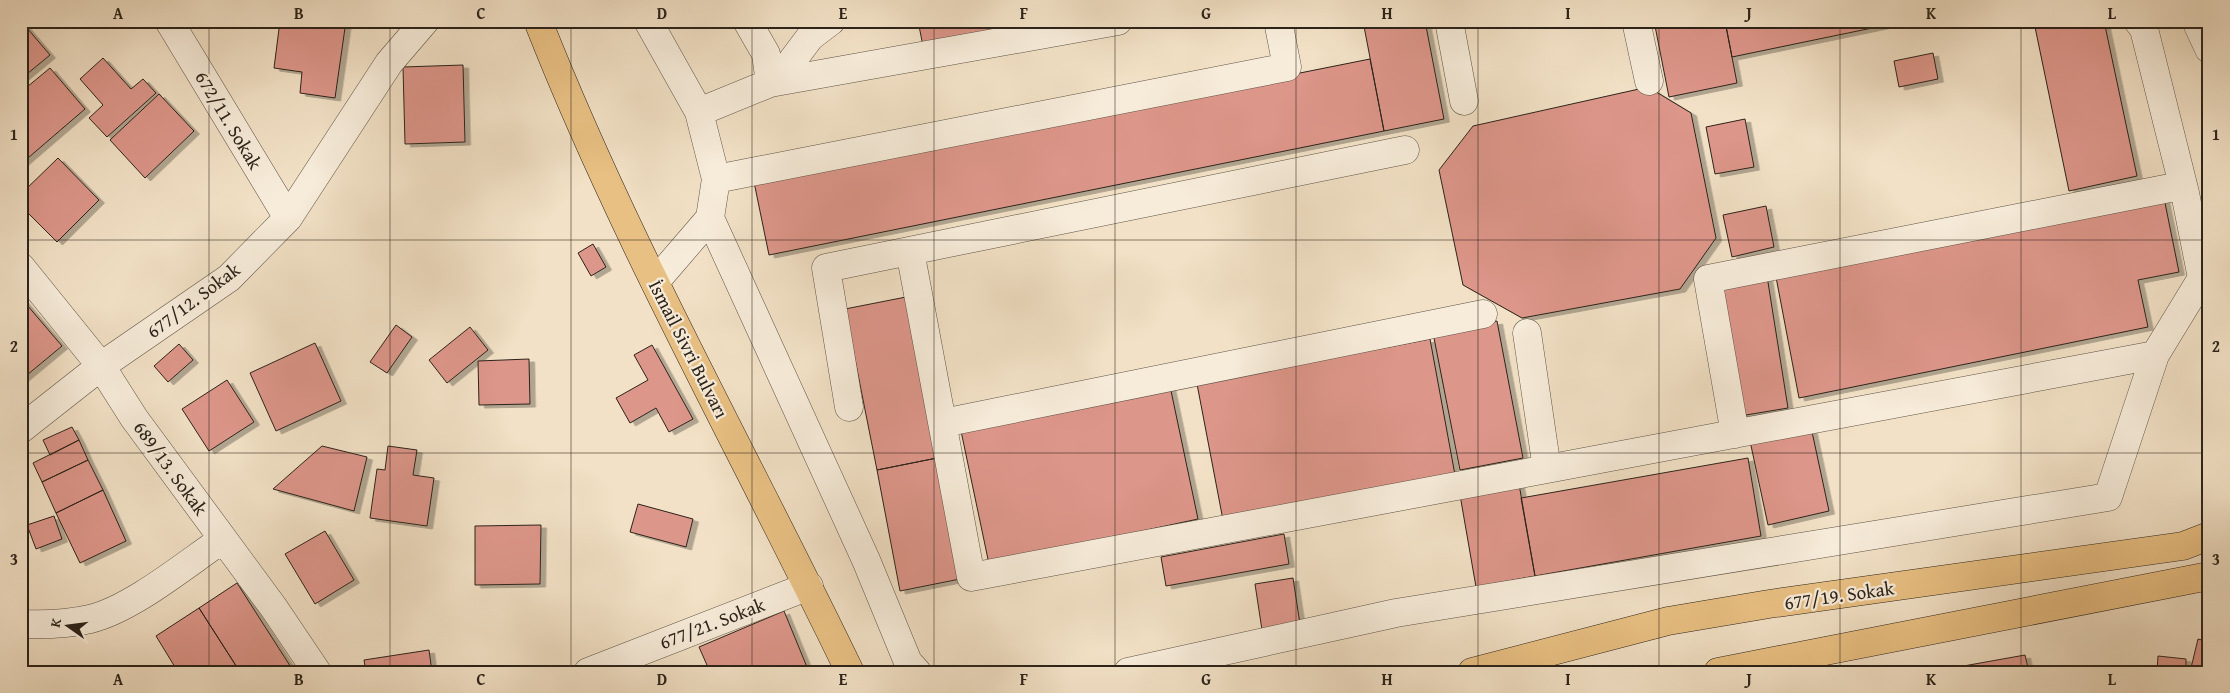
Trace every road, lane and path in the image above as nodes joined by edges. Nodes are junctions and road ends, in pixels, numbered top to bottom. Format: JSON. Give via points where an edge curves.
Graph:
{"nodes":[{"id":1,"x":169,"y":21,"type":"edge"},
{"id":2,"x":425,"y":21,"type":"edge"},
{"id":3,"x":538,"y":21,"type":"edge"},
{"id":4,"x":648,"y":21,"type":"edge"},
{"id":5,"x":747,"y":21,"type":"edge"},
{"id":6,"x":831,"y":21,"type":"edge"},
{"id":7,"x":1118,"y":21,"type":"edge"},
{"id":8,"x":1278,"y":21,"type":"edge"},
{"id":9,"x":1449,"y":21,"type":"edge"},
{"id":10,"x":1636,"y":21,"type":"edge"},
{"id":11,"x":2138,"y":21,"type":"edge"},
{"id":12,"x":2196,"y":21,"type":"edge"},
{"id":13,"x":2209,"y":49,"type":"edge"},
{"id":14,"x":1649,"y":81,"type":"dead end"},
{"id":15,"x":774,"y":82,"type":"junction"},
{"id":16,"x":1464,"y":101,"type":"dead end"},
{"id":17,"x":700,"y":112,"type":"junction"},
{"id":18,"x":1406,"y":150,"type":"dead end"},
{"id":19,"x":716,"y":179,"type":"junction"},
{"id":20,"x":2170,"y":188,"type":"dead end"},
{"id":21,"x":288,"y":218,"type":"junction"},
{"id":22,"x":710,"y":218,"type":"junction"},
{"id":23,"x":910,"y":252,"type":"junction"},
{"id":24,"x":21,"y":267,"type":"edge"},
{"id":25,"x":656,"y":282,"type":"junction"},
{"id":26,"x":1483,"y":314,"type":"dead end"},
{"id":27,"x":1527,"y":333,"type":"dead end"},
{"id":28,"x":2156,"y":355,"type":"junction"},
{"id":29,"x":101,"y":366,"type":"junction"},
{"id":30,"x":848,"y":407,"type":"dead end"},
{"id":31,"x":943,"y":424,"type":"junction"},
{"id":32,"x":21,"y":429,"type":"edge"},
{"id":33,"x":1735,"y":434,"type":"junction"},
{"id":34,"x":1547,"y":469,"type":"junction"},
{"id":35,"x":2209,"y":536,"type":"edge"},
{"id":36,"x":223,"y":539,"type":"junction"},
{"id":37,"x":2209,"y":576,"type":"edge"},
{"id":38,"x":809,"y":586,"type":"junction"},
{"id":39,"x":21,"y":624,"type":"edge"},
{"id":40,"x":318,"y":672,"type":"edge"},
{"id":41,"x":588,"y":672,"type":"edge"},
{"id":42,"x":850,"y":672,"type":"edge"},
{"id":43,"x":917,"y":672,"type":"edge"},
{"id":44,"x":1128,"y":672,"type":"edge"},
{"id":45,"x":1472,"y":672,"type":"edge"},
{"id":46,"x":1718,"y":672,"type":"edge"}],
"edges":[{"from":1,"to":21,"type":"street","name":"672/11. Sokak"},
{"from":2,"to":21,"type":"street","name":"677/12. Sokak","via":[[389,63]]},
{"from":3,"to":25,"type":"main road","name":"İsmail Sivri Bulvarı","via":[[564,87]]},
{"from":4,"to":17,"type":"street"},
{"from":5,"to":15,"type":"street","via":[[766,54]]},
{"from":6,"to":15,"type":"street","via":[[810,37]]},
{"from":7,"to":15,"type":"street"},
{"from":8,"to":19,"type":"street","via":[[1288,68]]},
{"from":9,"to":16,"type":"street"},
{"from":10,"to":14,"type":"street"},
{"from":11,"to":28,"type":"street","via":[[2144,29],[2180,173],[2202,278]]},
{"from":12,"to":13,"type":"street"},
{"from":15,"to":17,"type":"street"},
{"from":17,"to":19,"type":"street"},
{"from":18,"to":23,"type":"street"},
{"from":19,"to":22,"type":"street"},
{"from":20,"to":33,"type":"street","via":[[1708,278]]},
{"from":21,"to":29,"type":"street","name":"677/12. Sokak","via":[[229,278]]},
{"from":22,"to":25,"type":"street"},
{"from":22,"to":43,"type":"street","via":[[866,560],[908,662]]},
{"from":23,"to":30,"type":"street","via":[[826,268]]},
{"from":23,"to":31,"type":"street"},
{"from":24,"to":29,"type":"street","name":"689/13. Sokak"},
{"from":25,"to":38,"type":"main road","name":"İsmail Sivri Bulvarı"},
{"from":26,"to":31,"type":"street"},
{"from":27,"to":34,"type":"street"},
{"from":28,"to":33,"type":"street"},
{"from":28,"to":44,"type":"street","via":[[2108,497],[1396,614]]},
{"from":29,"to":32,"type":"street","name":"677/12. Sokak"},
{"from":29,"to":36,"type":"street","name":"689/13. Sokak","via":[[134,418]]},
{"from":31,"to":34,"type":"street","via":[[971,577]]},
{"from":33,"to":34,"type":"street"},
{"from":35,"to":45,"type":"main road","name":"677/19. Sokak","via":[[2183,546],[1668,621]]},
{"from":36,"to":39,"type":"street","via":[[134,600],[108,612],[90,619]]},
{"from":36,"to":40,"type":"street","name":"689/13. Sokak"},
{"from":37,"to":46,"type":"main road"},
{"from":38,"to":41,"type":"street","name":"677/21. Sokak"},
{"from":38,"to":42,"type":"main road","name":"İsmail Sivri Bulvarı"}]}
